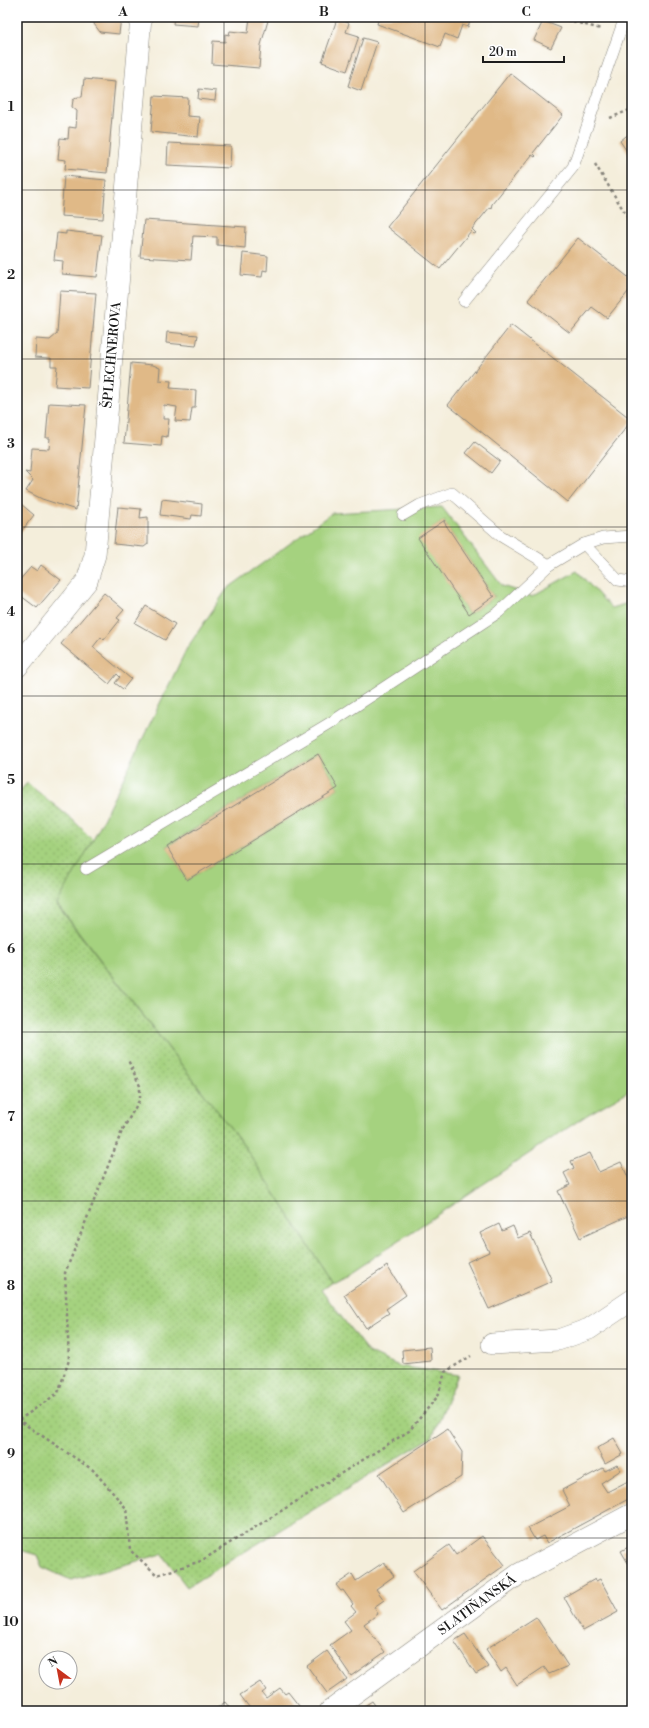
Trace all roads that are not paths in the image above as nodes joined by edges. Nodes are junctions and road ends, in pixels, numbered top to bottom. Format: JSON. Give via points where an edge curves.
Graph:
{"nodes":[{"id":1,"x":141,"y":17,"type":"edge"},
{"id":2,"x":625,"y":17,"type":"edge"},
{"id":3,"x":464,"y":302,"type":"dead end"},
{"id":4,"x":403,"y":515,"type":"dead end"},
{"id":5,"x":632,"y":536,"type":"edge"},
{"id":6,"x":584,"y":544,"type":"junction"},
{"id":7,"x":549,"y":565,"type":"junction"},
{"id":8,"x":632,"y":582,"type":"edge"},
{"id":9,"x":17,"y":667,"type":"edge"},
{"id":10,"x":86,"y":869,"type":"dead end"},
{"id":11,"x":632,"y":1300,"type":"edge"},
{"id":12,"x":492,"y":1344,"type":"road end"},
{"id":13,"x":632,"y":1514,"type":"edge"},
{"id":14,"x":330,"y":1711,"type":"edge"}],
"edges":[{"from":1,"to":9,"type":"street","name":"ŠPLECHNEROVA","via":[[95,555],[87,581]]},
{"from":2,"to":3,"type":"lane","via":[[573,167]]},
{"from":4,"to":7,"type":"lane","via":[[420,505],[452,493],[501,536]]},
{"from":5,"to":6,"type":"lane","via":[[603,538]]},
{"from":6,"to":7,"type":"lane"},
{"from":6,"to":8,"type":"lane","via":[[618,580]]},
{"from":7,"to":10,"type":"lane","via":[[499,612],[356,706]]},
{"from":11,"to":12,"type":"street","via":[[589,1330],[558,1340]]},
{"from":13,"to":14,"type":"street","name":"SLATIŇANSKÁ","via":[[519,1574]]}]}
